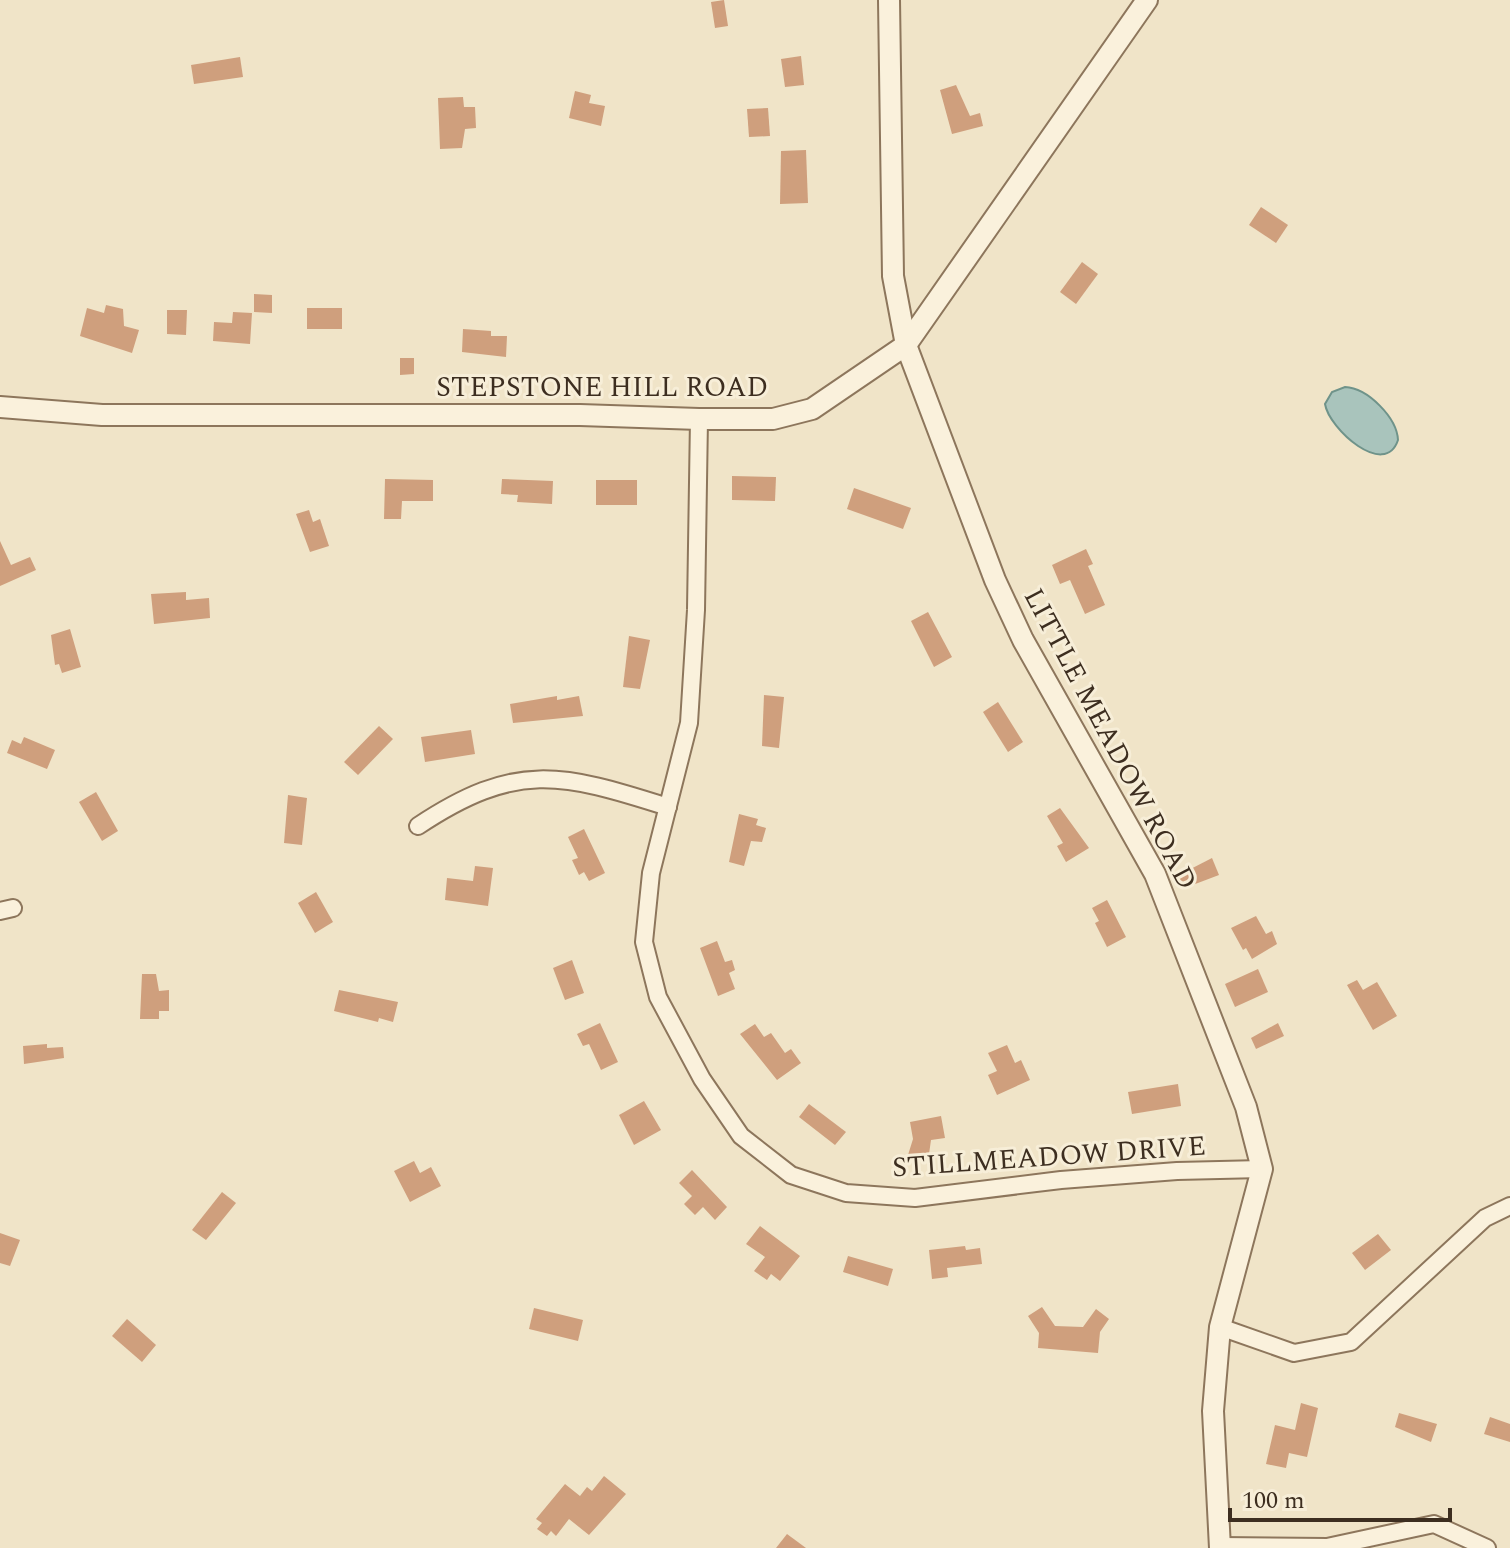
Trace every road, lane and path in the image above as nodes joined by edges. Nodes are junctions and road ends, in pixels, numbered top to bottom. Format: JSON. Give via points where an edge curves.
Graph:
{"nodes":[{"id":1,"x":889,"y":0,"type":"edge"},
{"id":2,"x":1147,"y":0,"type":"edge"},
{"id":3,"x":906,"y":345,"type":"junction"},
{"id":4,"x":0,"y":407,"type":"edge"},
{"id":5,"x":699,"y":419,"type":"junction"},
{"id":6,"x":668,"y":807,"type":"junction"},
{"id":7,"x":418,"y":826,"type":"dead end"},
{"id":8,"x":1262,"y":1169,"type":"junction"},
{"id":9,"x":1510,"y":1206,"type":"edge"},
{"id":10,"x":1220,"y":1327,"type":"junction"},
{"id":11,"x":1220,"y":1547,"type":"edge"},
{"id":12,"x":1487,"y":1548,"type":"edge"}],
"edges":[{"from":1,"to":3,"type":"street","name":"LITTLE MEADOW ROAD","via":[[893,276]]},
{"from":2,"to":3,"type":"street","name":"STEPSTONE HILL ROAD"},
{"from":3,"to":5,"type":"street","name":"STEPSTONE HILL ROAD","via":[[812,409],[773,419]]},
{"from":3,"to":8,"type":"street","name":"LITTLE MEADOW ROAD","via":[[1023,640],[1155,874],[1246,1107]]},
{"from":4,"to":5,"type":"street","name":"STEPSTONE HILL ROAD","via":[[102,415]]},
{"from":5,"to":6,"type":"street","name":"STILLMEADOW DRIVE","via":[[689,723]]},
{"from":6,"to":7,"type":"street","via":[[556,777],[478,790]]},
{"from":6,"to":8,"type":"street","name":"STILLMEADOW DRIVE","via":[[651,873],[644,942],[658,997],[702,1079],[741,1136],[791,1175],[846,1193],[915,1198],[1090,1178]]},
{"from":8,"to":10,"type":"street","name":"LITTLE MEADOW ROAD"},
{"from":9,"to":10,"type":"street","via":[[1485,1218],[1351,1342],[1294,1353]]},
{"from":10,"to":11,"type":"street","name":"LITTLE MEADOW ROAD","via":[[1213,1411]]},
{"from":11,"to":12,"type":"street","via":[[1327,1547],[1434,1524]]}]}
